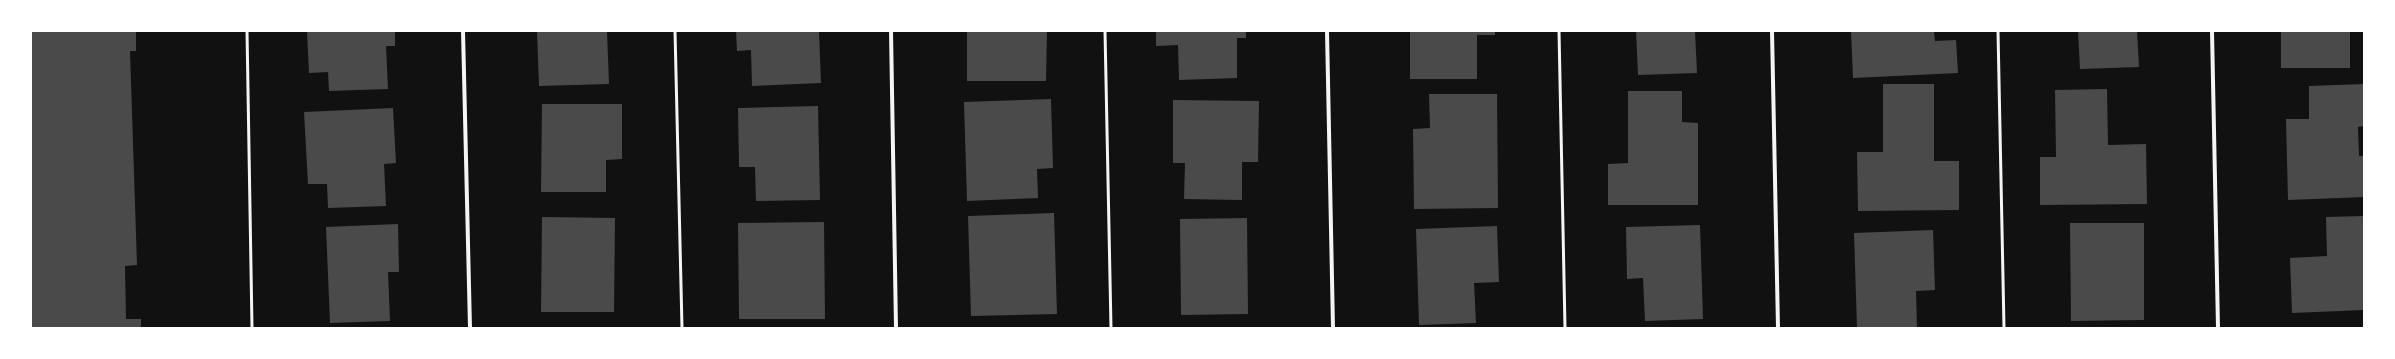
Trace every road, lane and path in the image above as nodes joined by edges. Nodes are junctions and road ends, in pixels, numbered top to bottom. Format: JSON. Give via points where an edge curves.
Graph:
{"nodes":[{"id":1,"x":246,"y":31,"type":"edge"},
{"id":2,"x":463,"y":31,"type":"edge"},
{"id":3,"x":675,"y":31,"type":"edge"},
{"id":4,"x":891,"y":31,"type":"edge"},
{"id":5,"x":1105,"y":31,"type":"edge"},
{"id":6,"x":1326,"y":31,"type":"edge"},
{"id":7,"x":1559,"y":31,"type":"edge"},
{"id":8,"x":1772,"y":31,"type":"edge"},
{"id":9,"x":1998,"y":31,"type":"edge"},
{"id":10,"x":2212,"y":31,"type":"edge"},
{"id":11,"x":252,"y":328,"type":"edge"},
{"id":12,"x":470,"y":328,"type":"edge"},
{"id":13,"x":682,"y":328,"type":"edge"},
{"id":14,"x":896,"y":328,"type":"edge"},
{"id":15,"x":1111,"y":328,"type":"edge"},
{"id":16,"x":1333,"y":328,"type":"edge"},
{"id":17,"x":1565,"y":328,"type":"edge"},
{"id":18,"x":1778,"y":328,"type":"edge"},
{"id":19,"x":2004,"y":328,"type":"edge"},
{"id":20,"x":2218,"y":328,"type":"edge"}],
"edges":[{"from":1,"to":11,"type":"lane"},
{"from":2,"to":12,"type":"street"},
{"from":3,"to":13,"type":"lane"},
{"from":4,"to":14,"type":"street"},
{"from":5,"to":15,"type":"lane"},
{"from":6,"to":16,"type":"street"},
{"from":7,"to":17,"type":"lane"},
{"from":8,"to":18,"type":"street"},
{"from":9,"to":19,"type":"lane"},
{"from":10,"to":20,"type":"street"}]}
